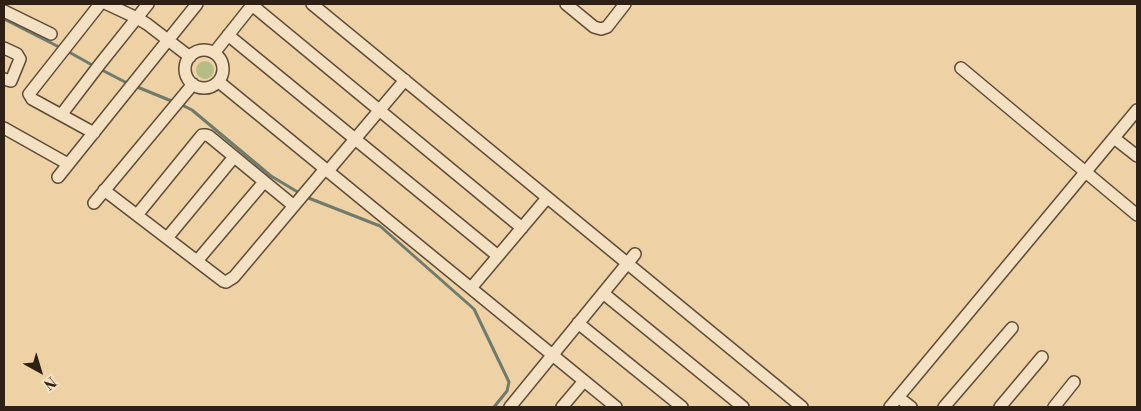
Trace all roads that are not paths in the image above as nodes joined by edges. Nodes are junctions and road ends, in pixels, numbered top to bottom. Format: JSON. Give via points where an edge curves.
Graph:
{"nodes":[{"id":1,"x":100,"y":4,"type":"edge"},
{"id":2,"x":107,"y":4,"type":"edge"},
{"id":3,"x":148,"y":4,"type":"edge"},
{"id":4,"x":197,"y":4,"type":"edge"},
{"id":5,"x":253,"y":4,"type":"edge"},
{"id":6,"x":312,"y":4,"type":"edge"},
{"id":7,"x":566,"y":4,"type":"edge"},
{"id":8,"x":625,"y":4,"type":"edge"},
{"id":9,"x":4,"y":11,"type":"edge"},
{"id":10,"x":137,"y":18,"type":"junction"},
{"id":11,"x":51,"y":34,"type":"dead end"},
{"id":12,"x":228,"y":35,"type":"junction"},
{"id":13,"x":168,"y":40,"type":"junction"},
{"id":14,"x":4,"y":48,"type":"edge"},
{"id":15,"x":214,"y":52,"type":"junction"},
{"id":16,"x":190,"y":57,"type":"junction"},
{"id":17,"x":961,"y":68,"type":"dead end"},
{"id":18,"x":4,"y":79,"type":"edge"},
{"id":19,"x":405,"y":80,"type":"junction"},
{"id":20,"x":219,"y":82,"type":"junction"},
{"id":21,"x":193,"y":84,"type":"junction"},
{"id":22,"x":380,"y":110,"type":"junction"},
{"id":23,"x":1137,"y":110,"type":"edge"},
{"id":24,"x":61,"y":115,"type":"junction"},
{"id":25,"x":4,"y":128,"type":"edge"},
{"id":26,"x":94,"y":133,"type":"junction"},
{"id":27,"x":1114,"y":138,"type":"junction"},
{"id":28,"x":356,"y":139,"type":"junction"},
{"id":29,"x":1137,"y":156,"type":"edge"},
{"id":30,"x":234,"y":157,"type":"junction"},
{"id":31,"x":68,"y":164,"type":"junction"},
{"id":32,"x":327,"y":170,"type":"junction"},
{"id":33,"x":1086,"y":171,"type":"junction"},
{"id":34,"x":58,"y":177,"type":"dead end"},
{"id":35,"x":264,"y":182,"type":"junction"},
{"id":36,"x":104,"y":190,"type":"junction"},
{"id":37,"x":547,"y":198,"type":"junction"},
{"id":38,"x":300,"y":199,"type":"junction"},
{"id":39,"x":94,"y":203,"type":"dead end"},
{"id":40,"x":137,"y":216,"type":"junction"},
{"id":41,"x":1137,"y":216,"type":"edge"},
{"id":42,"x":522,"y":228,"type":"junction"},
{"id":43,"x":167,"y":238,"type":"junction"},
{"id":44,"x":635,"y":254,"type":"dead end"},
{"id":45,"x":498,"y":256,"type":"junction"},
{"id":46,"x":197,"y":262,"type":"junction"},
{"id":47,"x":627,"y":264,"type":"junction"},
{"id":48,"x":471,"y":288,"type":"junction"},
{"id":49,"x":603,"y":293,"type":"junction"},
{"id":50,"x":578,"y":323,"type":"junction"},
{"id":51,"x":1012,"y":328,"type":"dead end"},
{"id":52,"x":552,"y":356,"type":"junction"},
{"id":53,"x":1042,"y":357,"type":"dead end"},
{"id":54,"x":584,"y":381,"type":"junction"},
{"id":55,"x":1074,"y":382,"type":"dead end"},
{"id":56,"x":898,"y":397,"type":"junction"},
{"id":57,"x":613,"y":406,"type":"edge"},
{"id":58,"x":510,"y":407,"type":"edge"},
{"id":59,"x":562,"y":407,"type":"edge"},
{"id":60,"x":682,"y":407,"type":"edge"},
{"id":61,"x":743,"y":407,"type":"edge"},
{"id":62,"x":802,"y":407,"type":"edge"},
{"id":63,"x":890,"y":407,"type":"edge"},
{"id":64,"x":911,"y":407,"type":"edge"},
{"id":65,"x":944,"y":407,"type":"edge"},
{"id":66,"x":1000,"y":407,"type":"edge"},
{"id":67,"x":1054,"y":407,"type":"edge"}],
"edges":[{"from":1,"to":24,"type":"street","via":[[29,94],[32,99]]},
{"from":2,"to":10,"type":"street"},
{"from":3,"to":10,"type":"street"},
{"from":4,"to":13,"type":"street"},
{"from":5,"to":12,"type":"street"},
{"from":5,"to":22,"type":"street"},
{"from":6,"to":19,"type":"street"},
{"from":7,"to":8,"type":"street","via":[[601,29],[607,27]]},
{"from":9,"to":11,"type":"street"},
{"from":10,"to":13,"type":"street"},
{"from":10,"to":24,"type":"street"},
{"from":12,"to":15,"type":"street"},
{"from":12,"to":28,"type":"street"},
{"from":13,"to":16,"type":"street"},
{"from":13,"to":26,"type":"street"},
{"from":14,"to":18,"type":"street","via":[[20,58],[11,81]]},
{"from":15,"to":16,"type":"street","via":[[200,50]]},
{"from":15,"to":20,"type":"street","via":[[223,64]]},
{"from":16,"to":21,"type":"street","via":[[185,69]]},
{"from":17,"to":33,"type":"street"},
{"from":19,"to":22,"type":"street"},
{"from":19,"to":37,"type":"street"},
{"from":20,"to":21,"type":"street","via":[[208,88]]},
{"from":20,"to":32,"type":"street"},
{"from":21,"to":36,"type":"street"},
{"from":22,"to":28,"type":"street"},
{"from":22,"to":42,"type":"street"},
{"from":23,"to":27,"type":"street"},
{"from":24,"to":26,"type":"street"},
{"from":25,"to":31,"type":"street"},
{"from":26,"to":31,"type":"street"},
{"from":27,"to":29,"type":"street"},
{"from":27,"to":33,"type":"street"},
{"from":28,"to":32,"type":"street"},
{"from":28,"to":45,"type":"street"},
{"from":30,"to":35,"type":"street"},
{"from":30,"to":40,"type":"street","via":[[209,136],[202,135]]},
{"from":30,"to":43,"type":"street"},
{"from":31,"to":34,"type":"street"},
{"from":32,"to":38,"type":"street"},
{"from":32,"to":48,"type":"street"},
{"from":33,"to":41,"type":"street"},
{"from":33,"to":56,"type":"street"},
{"from":35,"to":38,"type":"street"},
{"from":35,"to":46,"type":"street"},
{"from":36,"to":39,"type":"street"},
{"from":36,"to":40,"type":"street"},
{"from":37,"to":42,"type":"street"},
{"from":37,"to":47,"type":"street"},
{"from":38,"to":46,"type":"street","via":[[230,281],[223,281]]},
{"from":40,"to":43,"type":"street"},
{"from":42,"to":45,"type":"street"},
{"from":43,"to":46,"type":"street"},
{"from":44,"to":47,"type":"street"},
{"from":45,"to":48,"type":"street"},
{"from":47,"to":49,"type":"street"},
{"from":47,"to":62,"type":"street"},
{"from":48,"to":52,"type":"street"},
{"from":49,"to":50,"type":"street"},
{"from":49,"to":61,"type":"street"},
{"from":50,"to":52,"type":"street"},
{"from":50,"to":60,"type":"street"},
{"from":51,"to":65,"type":"street"},
{"from":52,"to":54,"type":"street"},
{"from":52,"to":58,"type":"street"},
{"from":53,"to":66,"type":"street"},
{"from":54,"to":57,"type":"street"},
{"from":54,"to":59,"type":"street"},
{"from":55,"to":67,"type":"street"},
{"from":56,"to":63,"type":"street"},
{"from":56,"to":64,"type":"street"}]}
